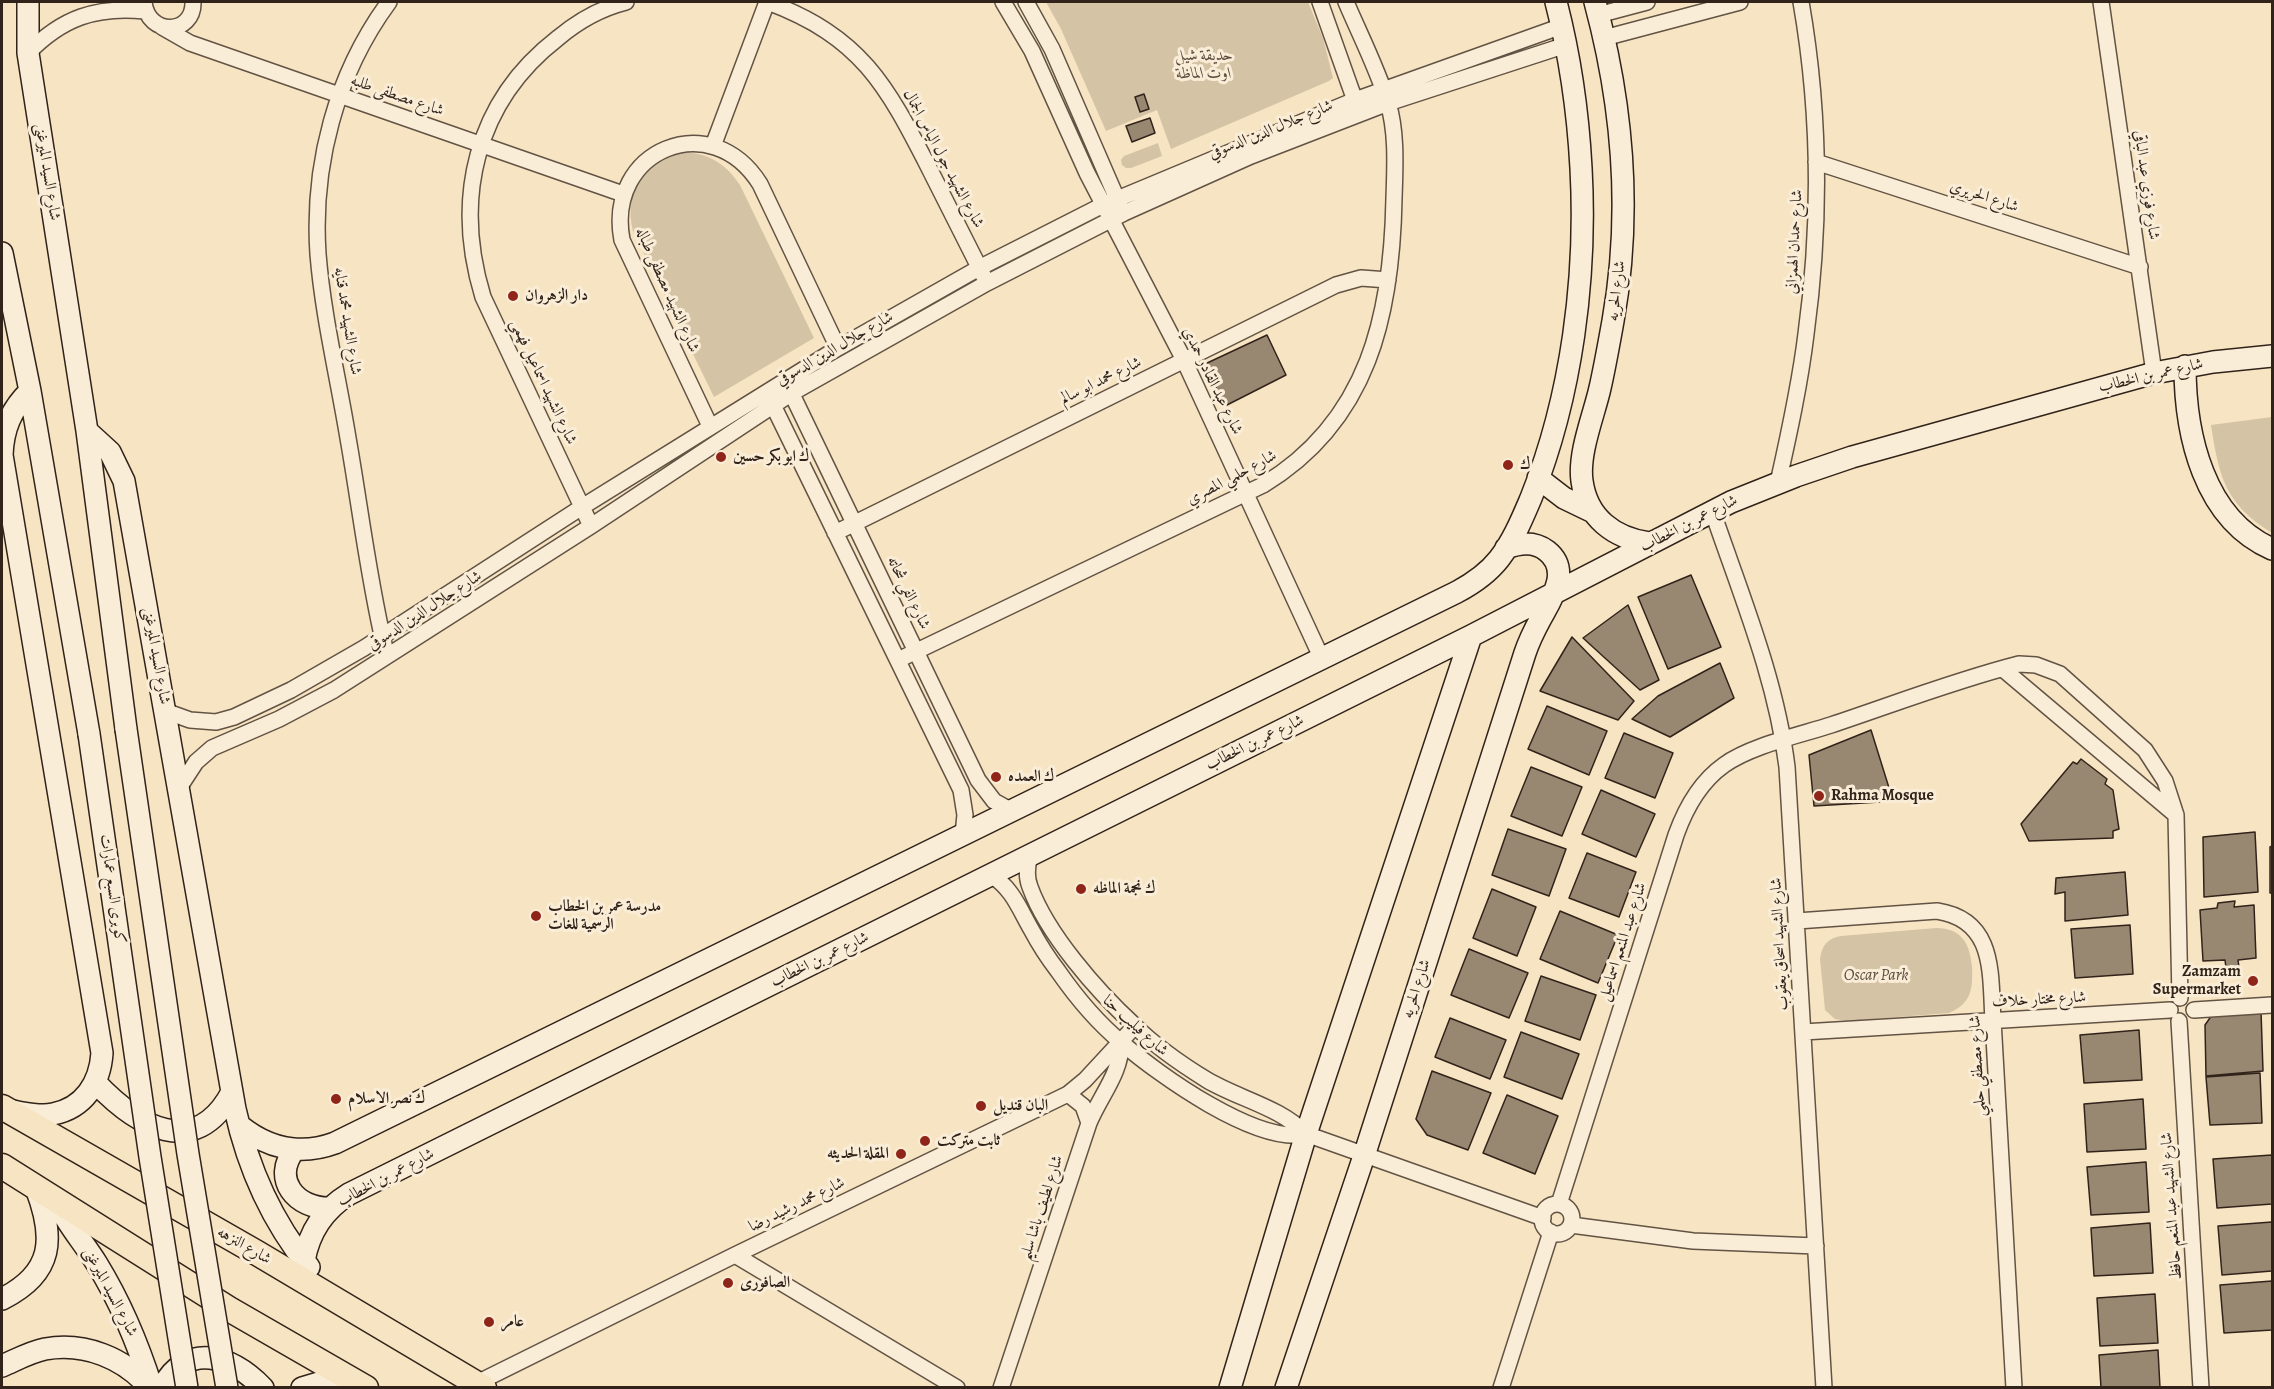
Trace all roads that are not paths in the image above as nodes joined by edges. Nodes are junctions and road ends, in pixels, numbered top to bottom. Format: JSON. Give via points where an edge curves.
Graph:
{"nodes":[{"id":1,"x":28,"y":2,"type":"edge"},
{"id":2,"x":389,"y":2,"type":"edge"},
{"id":3,"x":626,"y":2,"type":"edge"},
{"id":4,"x":768,"y":2,"type":"edge"},
{"id":5,"x":1003,"y":2,"type":"edge"},
{"id":6,"x":1026,"y":2,"type":"edge"},
{"id":7,"x":1320,"y":2,"type":"edge"},
{"id":8,"x":1346,"y":2,"type":"edge"},
{"id":9,"x":1556,"y":2,"type":"edge"},
{"id":10,"x":1647,"y":2,"type":"edge"},
{"id":11,"x":1740,"y":2,"type":"edge"},
{"id":12,"x":1801,"y":2,"type":"edge"},
{"id":13,"x":2101,"y":2,"type":"edge"},
{"id":14,"x":194,"y":3,"type":"edge"},
{"id":15,"x":145,"y":6,"type":"edge"},
{"id":16,"x":1597,"y":8,"type":"edge"},
{"id":17,"x":162,"y":27,"type":"junction"},
{"id":18,"x":1564,"y":35,"type":"junction"},
{"id":19,"x":1604,"y":38,"type":"junction"},
{"id":20,"x":28,"y":54,"type":"junction"},
{"id":21,"x":339,"y":94,"type":"junction"},
{"id":22,"x":1385,"y":97,"type":"junction"},
{"id":23,"x":1357,"y":107,"type":"junction"},
{"id":24,"x":481,"y":144,"type":"junction"},
{"id":25,"x":713,"y":146,"type":"junction"},
{"id":26,"x":1816,"y":162,"type":"junction"},
{"id":27,"x":623,"y":194,"type":"junction"},
{"id":28,"x":1114,"y":209,"type":"junction"},
{"id":29,"x":2,"y":254,"type":"edge"},
{"id":30,"x":2140,"y":267,"type":"junction"},
{"id":31,"x":979,"y":268,"type":"junction"},
{"id":32,"x":1388,"y":280,"type":"junction"},
{"id":33,"x":987,"y":283,"type":"junction"},
{"id":34,"x":838,"y":348,"type":"junction"},
{"id":35,"x":2272,"y":356,"type":"edge"},
{"id":36,"x":1184,"y":360,"type":"junction"},
{"id":37,"x":2185,"y":366,"type":"junction"},
{"id":38,"x":2154,"y":373,"type":"junction"},
{"id":39,"x":788,"y":386,"type":"junction"},
{"id":40,"x":30,"y":392,"type":"junction"},
{"id":41,"x":770,"y":398,"type":"junction"},
{"id":42,"x":710,"y":426,"type":"junction"},
{"id":43,"x":87,"y":431,"type":"junction"},
{"id":44,"x":1538,"y":478,"type":"junction"},
{"id":45,"x":1778,"y":483,"type":"junction"},
{"id":46,"x":1245,"y":494,"type":"junction"},
{"id":47,"x":582,"y":507,"type":"junction"},
{"id":48,"x":1712,"y":510,"type":"junction"},
{"id":49,"x":1593,"y":512,"type":"junction"},
{"id":50,"x":855,"y":524,"type":"junction"},
{"id":51,"x":591,"y":526,"type":"junction"},
{"id":52,"x":836,"y":533,"type":"junction"},
{"id":53,"x":1649,"y":543,"type":"junction"},
{"id":54,"x":1506,"y":548,"type":"junction"},
{"id":55,"x":2272,"y":549,"type":"edge"},
{"id":56,"x":1554,"y":593,"type":"junction"},
{"id":57,"x":382,"y":636,"type":"junction"},
{"id":58,"x":1471,"y":636,"type":"junction"},
{"id":59,"x":916,"y":651,"type":"junction"},
{"id":60,"x":387,"y":657,"type":"junction"},
{"id":61,"x":1322,"y":659,"type":"junction"},
{"id":62,"x":898,"y":660,"type":"junction"},
{"id":63,"x":2003,"y":669,"type":"junction"},
{"id":64,"x":165,"y":711,"type":"junction"},
{"id":65,"x":1784,"y":740,"type":"junction"},
{"id":66,"x":179,"y":788,"type":"junction"},
{"id":67,"x":1011,"y":811,"type":"junction"},
{"id":68,"x":2176,"y":814,"type":"junction"},
{"id":69,"x":963,"y":834,"type":"junction"},
{"id":70,"x":1030,"y":856,"type":"junction"},
{"id":71,"x":991,"y":875,"type":"junction"},
{"id":72,"x":1797,"y":921,"type":"junction"},
{"id":73,"x":2180,"y":998,"type":"junction"},
{"id":74,"x":2272,"y":1005,"type":"edge"},
{"id":75,"x":2194,"y":1010,"type":"junction"},
{"id":76,"x":2174,"y":1016,"type":"junction"},
{"id":77,"x":1993,"y":1020,"type":"junction"},
{"id":78,"x":1135,"y":1026,"type":"junction"},
{"id":79,"x":1803,"y":1032,"type":"junction"},
{"id":80,"x":1120,"y":1042,"type":"junction"},
{"id":81,"x":96,"y":1083,"type":"junction"},
{"id":82,"x":232,"y":1092,"type":"junction"},
{"id":83,"x":1068,"y":1094,"type":"junction"},
{"id":84,"x":5,"y":1109,"type":"edge"},
{"id":85,"x":1089,"y":1123,"type":"junction"},
{"id":86,"x":239,"y":1125,"type":"junction"},
{"id":87,"x":1306,"y":1134,"type":"junction"},
{"id":88,"x":296,"y":1149,"type":"junction"},
{"id":89,"x":1364,"y":1156,"type":"junction"},
{"id":90,"x":2,"y":1166,"type":"edge"},
{"id":91,"x":46,"y":1195,"type":"junction"},
{"id":92,"x":1558,"y":1204,"type":"junction"},
{"id":93,"x":330,"y":1208,"type":"junction"},
{"id":94,"x":1543,"y":1218,"type":"junction"},
{"id":95,"x":1571,"y":1225,"type":"junction"},
{"id":96,"x":1551,"y":1232,"type":"junction"},
{"id":97,"x":1816,"y":1246,"type":"junction"},
{"id":98,"x":735,"y":1255,"type":"junction"},
{"id":99,"x":304,"y":1261,"type":"junction"},
{"id":100,"x":2,"y":1299,"type":"edge"},
{"id":101,"x":334,"y":1299,"type":"junction"},
{"id":102,"x":2,"y":1366,"type":"edge"},
{"id":103,"x":357,"y":1383,"type":"edge"},
{"id":104,"x":481,"y":1385,"type":"edge"},
{"id":105,"x":151,"y":1388,"type":"edge"},
{"id":106,"x":162,"y":1388,"type":"edge"},
{"id":107,"x":187,"y":1388,"type":"edge"},
{"id":108,"x":227,"y":1388,"type":"edge"},
{"id":109,"x":263,"y":1388,"type":"edge"},
{"id":110,"x":302,"y":1388,"type":"edge"},
{"id":111,"x":957,"y":1388,"type":"edge"},
{"id":112,"x":1001,"y":1388,"type":"edge"},
{"id":113,"x":1230,"y":1388,"type":"edge"},
{"id":114,"x":1286,"y":1388,"type":"edge"},
{"id":115,"x":1501,"y":1388,"type":"edge"},
{"id":116,"x":1824,"y":1388,"type":"edge"},
{"id":117,"x":2014,"y":1388,"type":"edge"},
{"id":118,"x":2201,"y":1388,"type":"edge"}],
"edges":[{"from":1,"to":20,"type":"street","name":"شارع السيد الميرغنى"},
{"from":2,"to":21,"type":"street","name":"شارع الشهيد محمد قنايه","via":[[364,39]]},
{"from":3,"to":24,"type":"street","name":"شارع الشهيد اسماعيل فهمي","via":[[594,15],[544,48],[506,93]]},
{"from":4,"to":25,"type":"street"},
{"from":4,"to":31,"type":"street","name":"شارع الشهيد جول الياس الجمال","via":[[813,22],[870,69],[899,110]]},
{"from":5,"to":28,"type":"street"},
{"from":6,"to":28,"type":"street","via":[[1055,56]]},
{"from":7,"to":23,"type":"street"},
{"from":8,"to":22,"type":"street","name":"شارع حلمي المصري"},
{"from":9,"to":18,"type":"street"},
{"from":10,"to":16,"type":"street"},
{"from":11,"to":19,"type":"street"},
{"from":12,"to":26,"type":"street","name":"شارع حمدان الهمزاني","via":[[1814,101]]},
{"from":13,"to":30,"type":"street","name":"شارع فوزي عبد الباقي"},
{"from":14,"to":17,"type":"street","via":[[185,21],[178,26]]},
{"from":15,"to":17,"type":"street","name":"شارع مصطفى طلبه","via":[[155,24]]},
{"from":15,"to":20,"type":"street","via":[[81,16],[56,29]]},
{"from":16,"to":19,"type":"street","name":"شارع الحريه"},
{"from":17,"to":21,"type":"street","name":"شارع مصطفى طلبه","via":[[190,43]]},
{"from":18,"to":22,"type":"street","name":"شارع جلال الدين الدسوقي"},
{"from":18,"to":44,"type":"street","via":[[1581,159],[1580,259],[1565,379]]},
{"from":19,"to":49,"type":"street","name":"شارع الحريه","via":[[1620,128],[1624,190],[1614,319],[1582,462],[1581,479]]},
{"from":20,"to":43,"type":"street","name":"شارع السيد الميرغنى"},
{"from":21,"to":24,"type":"street","name":"شارع مصطفى طلبه"},
{"from":21,"to":57,"type":"street","name":"شارع الشهيد محمد قنايه","via":[[322,160],[318,254]]},
{"from":22,"to":23,"type":"street","name":"شارع جلال الدين الدسوقي"},
{"from":22,"to":32,"type":"street","name":"شارع حلمي المصري","via":[[1393,134],[1395,182]]},
{"from":23,"to":28,"type":"street","name":"شارع جلال الدين الدسوقي"},
{"from":24,"to":27,"type":"street","name":"شارع مصطفى طلبه"},
{"from":24,"to":47,"type":"street","name":"شارع الشهيد اسماعيل فهمي","via":[[470,207],[474,267],[495,325]]},
{"from":25,"to":27,"type":"street","name":"شارع الشهيد مصطفى طباله","via":[[685,144],[657,153],[635,171]]},
{"from":25,"to":34,"type":"street","name":"شارع الشهيد مصطفى طباله","via":[[736,156],[753,173]]},
{"from":26,"to":30,"type":"street","name":"شارع الحريري"},
{"from":26,"to":45,"type":"street","name":"شارع حمدان الهمزاني","via":[[1808,323]]},
{"from":27,"to":42,"type":"street","name":"شارع الشهيد مصطفى طباله","via":[[619,211],[622,240]]},
{"from":28,"to":31,"type":"street","name":"شارع جلال الدين الدسوقي"},
{"from":28,"to":33,"type":"street","name":"شارع جلال الدين الدسوقي"},
{"from":28,"to":36,"type":"street","name":"شارع عبد القادر حمدي"},
{"from":29,"to":40,"type":"street"},
{"from":30,"to":38,"type":"street","name":"شارع فوزي عبد الباقي"},
{"from":31,"to":33,"type":"street","name":"شارع الشهيد جول الياس الجمال"},
{"from":31,"to":34,"type":"street","name":"شارع جلال الدين الدسوقي"},
{"from":32,"to":36,"type":"street","name":"شارع محمد ابو سالم","via":[[1370,277],[1344,281]]},
{"from":32,"to":46,"type":"street","name":"شارع حلمي المصري","via":[[1372,349],[1348,404],[1325,436],[1304,456]]},
{"from":33,"to":39,"type":"street","name":"شارع جلال الدين الدسوقي"},
{"from":34,"to":39,"type":"street","name":"شارع جلال الدين الدسوقي"},
{"from":35,"to":37,"type":"street","name":"شارع عمر بن الخطاب"},
{"from":36,"to":46,"type":"street","name":"شارع عبد القادر حمدي"},
{"from":36,"to":50,"type":"street","name":"شارع محمد ابو سالم"},
{"from":37,"to":38,"type":"street","name":"شارع عمر بن الخطاب"},
{"from":37,"to":55,"type":"street","via":[[2189,419],[2206,479],[2230,519]]},
{"from":38,"to":45,"type":"street","name":"شارع عمر بن الخطاب","via":[[1852,457]]},
{"from":39,"to":41,"type":"street","name":"شارع جلال الدين الدسوقي"},
{"from":39,"to":50,"type":"street","name":"شارع الفي شحاته"},
{"from":40,"to":81,"type":"street","via":[[9,420],[2,455],[102,1053]]},
{"from":40,"to":107,"type":"street","name":"كوبرى السبع عمارات","bridge":true,"via":[[89,734]]},
{"from":41,"to":42,"type":"street","name":"شارع جلال الدين الدسوقي"},
{"from":41,"to":51,"type":"street","name":"شارع جلال الدين الدسوقي"},
{"from":41,"to":52,"type":"street"},
{"from":42,"to":47,"type":"street","name":"شارع جلال الدين الدسوقي"},
{"from":43,"to":64,"type":"street","name":"شارع السيد الميرغنى","via":[[110,452],[124,481]]},
{"from":43,"to":108,"type":"street","bridge":true,"via":[[187,1142]]},
{"from":44,"to":49,"type":"street","via":[[1564,498]]},
{"from":44,"to":54,"type":"street"},
{"from":45,"to":48,"type":"street","name":"شارع عمر بن الخطاب"},
{"from":46,"to":59,"type":"street","name":"شارع حلمي المصري"},
{"from":46,"to":61,"type":"street","name":"شارع عبد القادر حمدي"},
{"from":47,"to":51,"type":"street","name":"شارع الشهيد اسماعيل فهمي"},
{"from":47,"to":57,"type":"street","name":"شارع جلال الدين الدسوقي"},
{"from":48,"to":53,"type":"street","name":"شارع عمر بن الخطاب"},
{"from":48,"to":65,"type":"street","name":"شارع الشهيد اسحاق يعقوب","via":[[1769,677]]},
{"from":49,"to":53,"type":"street","name":"شارع الحريه","via":[[1617,534]]},
{"from":50,"to":52,"type":"street","name":"شارع محمد ابو سالم"},
{"from":50,"to":59,"type":"street","name":"شارع الفي شحاته"},
{"from":51,"to":60,"type":"street","name":"شارع جلال الدين الدسوقي"},
{"from":52,"to":62,"type":"street"},
{"from":53,"to":56,"type":"street","name":"شارع عمر بن الخطاب"},
{"from":54,"to":56,"type":"street","via":[[1524,543],[1549,552],[1559,576]]},
{"from":54,"to":61,"type":"street","via":[[1492,567],[1466,587]]},
{"from":56,"to":58,"type":"street","name":"شارع عمر بن الخطاب"},
{"from":56,"to":89,"type":"street","name":"شارع الحريه","via":[[1525,652]]},
{"from":57,"to":60,"type":"street","name":"شارع الشهيد محمد قنايه"},
{"from":57,"to":64,"type":"street","name":"شارع جلال الدين الدسوقي","via":[[310,680],[234,717],[198,722]]},
{"from":58,"to":70,"type":"street","name":"شارع عمر بن الخطاب"},
{"from":58,"to":87,"type":"street"},
{"from":59,"to":62,"type":"street","name":"شارع حلمي المصري"},
{"from":59,"to":67,"type":"street","name":"شارع الفي شحاته","via":[[981,786],[994,801]]},
{"from":60,"to":66,"type":"street","name":"شارع جلال الدين الدسوقي","via":[[316,700],[212,748],[196,762]]},
{"from":61,"to":67,"type":"street"},
{"from":62,"to":69,"type":"street","via":[[961,790],[965,808]]},
{"from":63,"to":65,"type":"street"},
{"from":63,"to":68,"type":"street"},
{"from":63,"to":68,"type":"street","via":[[2036,664],[2060,674],[2145,750],[2165,781]]},
{"from":64,"to":66,"type":"street","name":"شارع السيد الميرغنى"},
{"from":65,"to":72,"type":"street","name":"شارع الشهيد اسحاق يعقوب"},
{"from":65,"to":92,"type":"street","name":"شارع عبد المنعم اسماعيل","via":[[1726,763],[1690,802],[1676,835]]},
{"from":66,"to":82,"type":"street","name":"شارع السيد الميرغنى"},
{"from":67,"to":69,"type":"street"},
{"from":68,"to":73,"type":"street"},
{"from":69,"to":88,"type":"street","via":[[335,1143]]},
{"from":70,"to":71,"type":"street","name":"شارع عمر بن الخطاب"},
{"from":70,"to":78,"type":"street","name":"شارع فيليب حنا","via":[[1030,887],[1052,928],[1089,978]]},
{"from":71,"to":80,"type":"street","name":"شارع فيليب حنا","via":[[1011,892],[1037,939],[1072,989]]},
{"from":71,"to":93,"type":"street","name":"شارع عمر بن الخطاب","via":[[349,1194]]},
{"from":72,"to":77,"type":"street","name":"شارع مصطفي حلمي","via":[[1928,912],[1953,915],[1969,924],[1985,944]]},
{"from":72,"to":79,"type":"street","name":"شارع الشهيد اسحاق يعقوب"},
{"from":73,"to":75,"type":"street","via":[[2190,1001]]},
{"from":73,"to":76,"type":"street","via":[[2171,1003]]},
{"from":74,"to":75,"type":"street"},
{"from":75,"to":76,"type":"street","via":[[2190,1018]]},
{"from":76,"to":77,"type":"street","name":"شارع مختار خلاف"},
{"from":76,"to":118,"type":"street","name":"شارع الشهيد عبد المنعم حافظ"},
{"from":77,"to":79,"type":"street","name":"شارع مختار خلاف"},
{"from":77,"to":117,"type":"street","name":"شارع مصطفي حلمي"},
{"from":78,"to":80,"type":"street","name":"شارع محمد رشيد رضا"},
{"from":78,"to":87,"type":"street","name":"شارع فيليب حنا","via":[[1207,1080],[1282,1115]]},
{"from":79,"to":97,"type":"street","name":"شارع الشهيد اسحاق يعقوب"},
{"from":80,"to":83,"type":"street","name":"شارع محمد رشيد رضا"},
{"from":80,"to":85,"type":"street","name":"شارع لطيف باشا سليم","via":[[1116,1070]]},
{"from":80,"to":87,"type":"street","name":"شارع فيليب حنا","via":[[1165,1077],[1214,1107],[1278,1135]]},
{"from":81,"to":82,"type":"street","via":[[145,1123],[175,1131],[205,1123],[221,1110]]},
{"from":81,"to":84,"type":"street","via":[[82,1101],[68,1110],[41,1115]]},
{"from":82,"to":86,"type":"street","name":"شارع السيد الميرغنى"},
{"from":83,"to":85,"type":"street","via":[[1083,1106]]},
{"from":83,"to":98,"type":"street","name":"شارع محمد رشيد رضا"},
{"from":84,"to":101,"type":"main road","name":"شارع النزهه"},
{"from":85,"to":112,"type":"street","name":"شارع لطيف باشا سليم"},
{"from":86,"to":88,"type":"street","via":[[261,1140]]},
{"from":86,"to":99,"type":"street","name":"شارع السيد الميرغنى","via":[[268,1205]]},
{"from":87,"to":89,"type":"street","name":"شارع فيليب حنا"},
{"from":87,"to":113,"type":"street"},
{"from":88,"to":93,"type":"street","via":[[286,1167],[289,1187],[309,1205]]},
{"from":89,"to":94,"type":"street","name":"شارع فيليب حنا"},
{"from":89,"to":114,"type":"street","name":"شارع الحريه"},
{"from":90,"to":91,"type":"main road"},
{"from":91,"to":100,"type":"street","via":[[49,1235],[44,1258],[24,1287]]},
{"from":91,"to":103,"type":"main road","via":[[229,1310]]},
{"from":91,"to":105,"type":"street","name":"شارع السيد الميرغنى","via":[[97,1264],[120,1305]]},
{"from":92,"to":94,"type":"street","via":[[1550,1206]]},
{"from":92,"to":95,"type":"street","via":[[1570,1211]]},
{"from":93,"to":99,"type":"street","name":"شارع عمر بن الخطاب","via":[[312,1232]]},
{"from":94,"to":96,"type":"street"},
{"from":95,"to":96,"type":"street","via":[[1560,1234]]},
{"from":95,"to":97,"type":"street","via":[[1693,1241]]},
{"from":96,"to":115,"type":"street"},
{"from":97,"to":116,"type":"street","name":"شارع الشهيد اسحاق يعقوب"},
{"from":98,"to":104,"type":"street","name":"شارع محمد رشيد رضا"},
{"from":98,"to":111,"type":"street"},
{"from":99,"to":101,"type":"street","name":"شارع السيد الميرغنى"},
{"from":101,"to":104,"type":"main road","name":"شارع النزهه"},
{"from":102,"to":105,"type":"street","via":[[44,1349],[90,1350],[118,1361]]},
{"from":103,"to":110,"type":"street","via":[[332,1378]]},
{"from":106,"to":109,"type":"street","via":[[180,1365],[207,1357],[233,1365]]}]}
